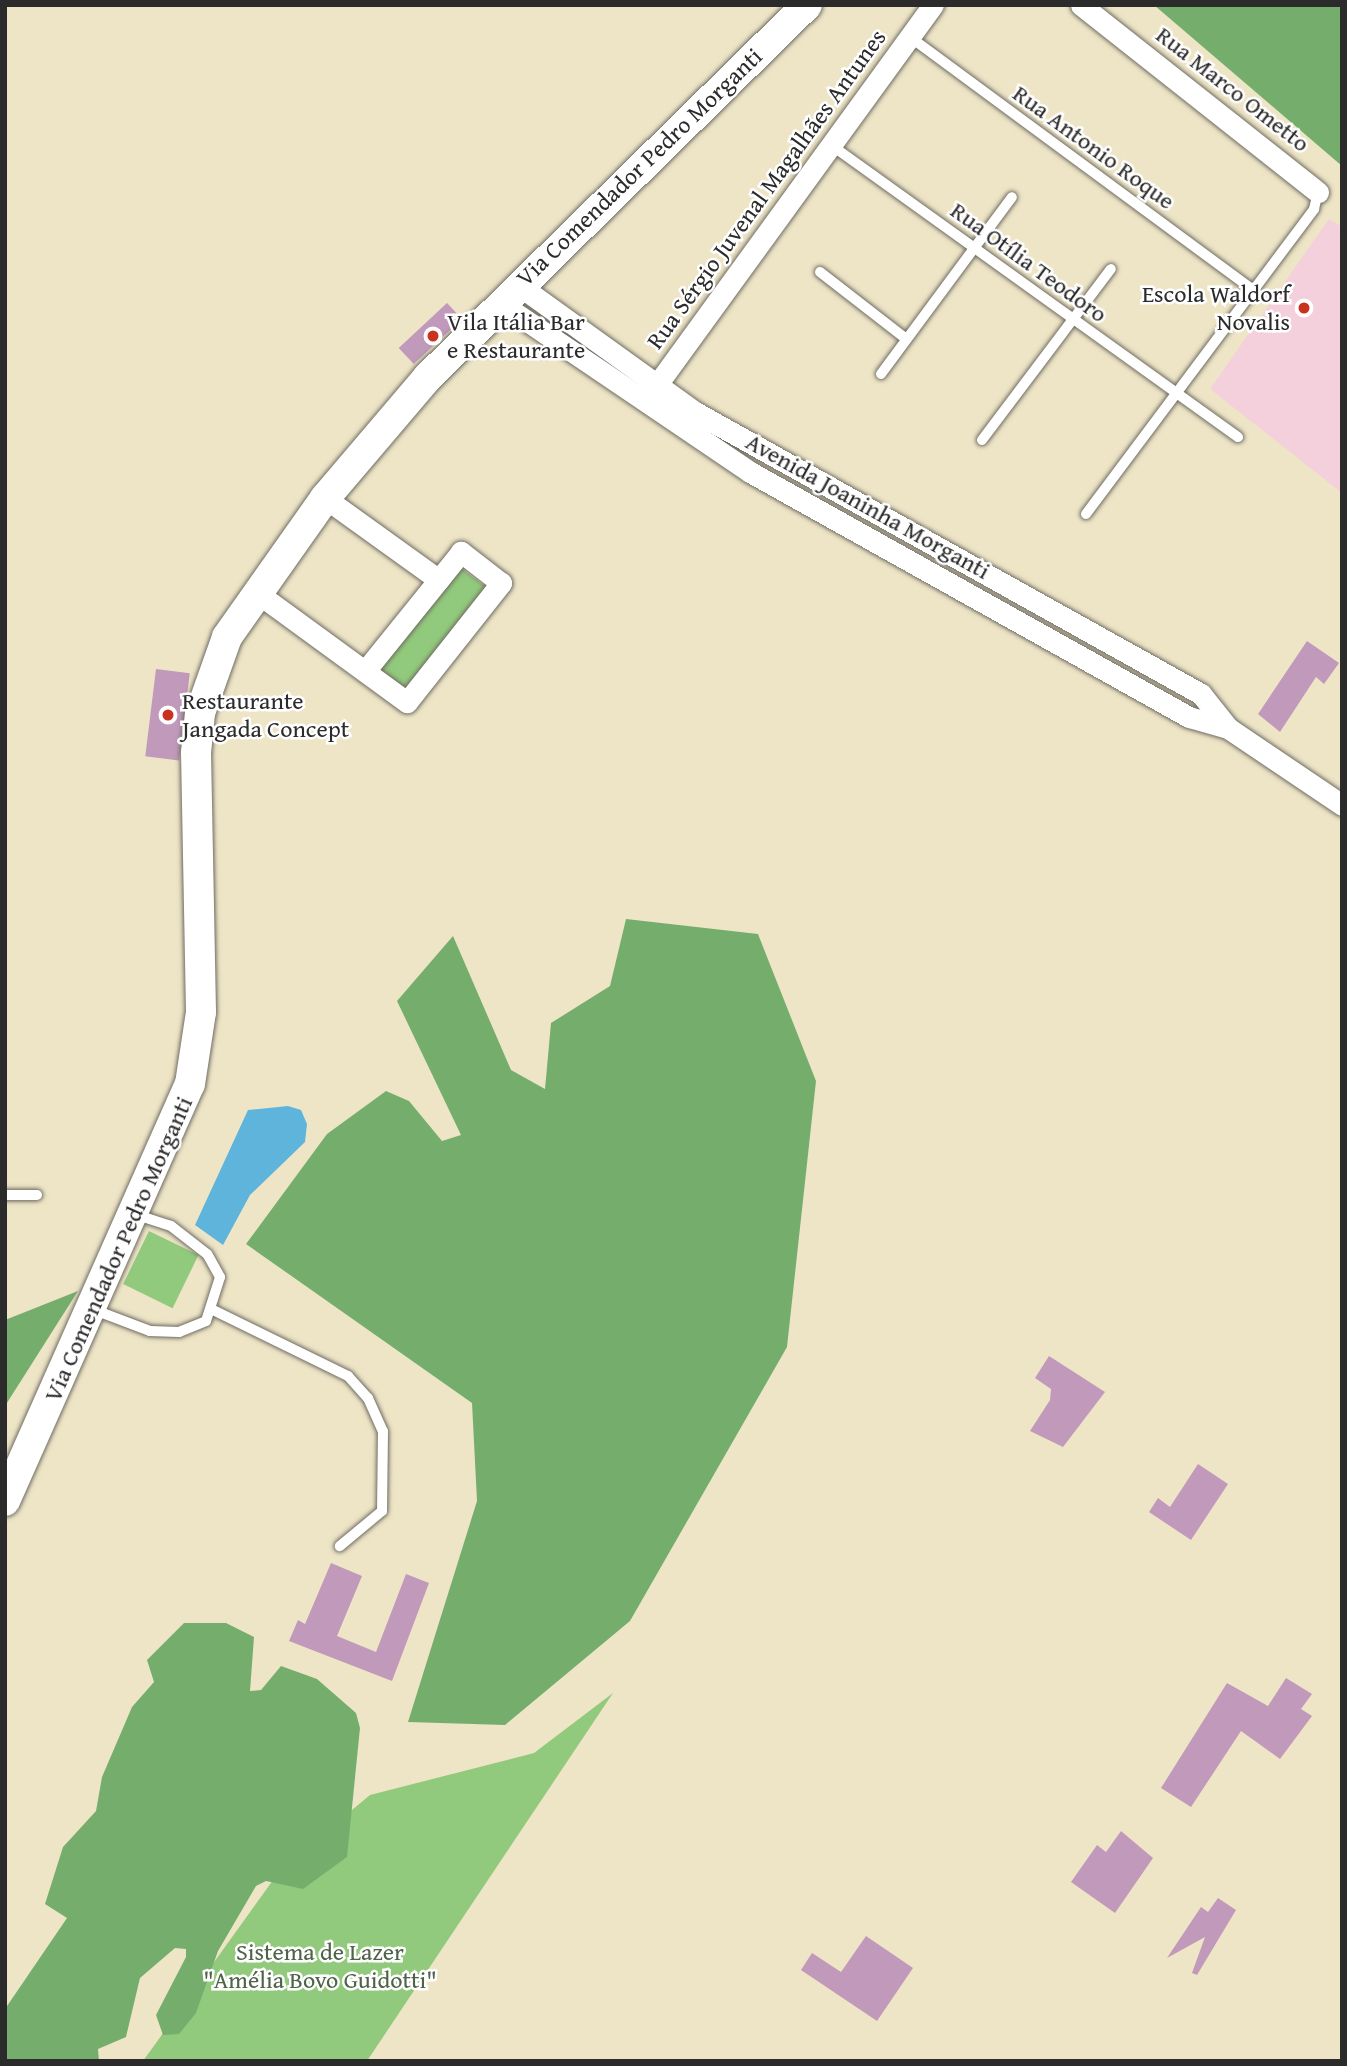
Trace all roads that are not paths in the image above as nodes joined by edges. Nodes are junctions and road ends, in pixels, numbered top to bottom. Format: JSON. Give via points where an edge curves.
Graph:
{"nodes":[{"id":1,"x":807,"y":5,"type":"edge"},
{"id":2,"x":933,"y":5,"type":"edge"},
{"id":3,"x":1081,"y":5,"type":"edge"},
{"id":4,"x":910,"y":37,"type":"junction"},
{"id":5,"x":831,"y":145,"type":"junction"},
{"id":6,"x":1318,"y":192,"type":"joint"},
{"id":7,"x":1012,"y":197,"type":"dead end"},
{"id":8,"x":973,"y":247,"type":"junction"},
{"id":9,"x":1111,"y":269,"type":"dead end"},
{"id":10,"x":820,"y":272,"type":"dead end"},
{"id":11,"x":1253,"y":290,"type":"junction"},
{"id":12,"x":508,"y":293,"type":"junction"},
{"id":13,"x":1073,"y":319,"type":"junction"},
{"id":14,"x":905,"y":338,"type":"junction"},
{"id":15,"x":881,"y":374,"type":"dead end"},
{"id":16,"x":655,"y":385,"type":"junction"},
{"id":17,"x":1177,"y":394,"type":"junction"},
{"id":18,"x":642,"y":405,"type":"junction"},
{"id":19,"x":1238,"y":437,"type":"dead end"},
{"id":20,"x":982,"y":440,"type":"dead end"},
{"id":21,"x":325,"y":498,"type":"junction"},
{"id":22,"x":1086,"y":514,"type":"dead end"},
{"id":23,"x":439,"y":580,"type":"junction"},
{"id":24,"x":256,"y":592,"type":"junction"},
{"id":25,"x":1071,"y":637,"type":"junction"},
{"id":26,"x":365,"y":671,"type":"junction"},
{"id":27,"x":1342,"y":804,"type":"edge"},
{"id":28,"x":5,"y":1195,"type":"edge"},
{"id":29,"x":37,"y":1195,"type":"dead end"},
{"id":30,"x":135,"y":1214,"type":"junction"},
{"id":31,"x":92,"y":1309,"type":"junction"},
{"id":32,"x":211,"y":1309,"type":"junction"},
{"id":33,"x":5,"y":1501,"type":"edge"},
{"id":34,"x":340,"y":1546,"type":"dead end"}],
"edges":[{"from":1,"to":12,"type":"street","name":"Via Comendador Pedro Morganti"},
{"from":2,"to":4,"type":"street","name":"Rua Sérgio Juvenal Magalhães Antunes"},
{"from":3,"to":6,"type":"street","name":"Rua Marco Ometto"},
{"from":4,"to":5,"type":"street","name":"Rua Sérgio Juvenal Magalhães Antunes"},
{"from":4,"to":11,"type":"lane","name":"Rua Antonio Roque"},
{"from":5,"to":8,"type":"lane","name":"Rua Otília Teodoro"},
{"from":5,"to":16,"type":"street","name":"Rua Sérgio Juvenal Magalhães Antunes"},
{"from":6,"to":11,"type":"lane","via":[[1314,209]]},
{"from":7,"to":8,"type":"lane"},
{"from":8,"to":13,"type":"lane","name":"Rua Otília Teodoro"},
{"from":8,"to":14,"type":"lane"},
{"from":9,"to":13,"type":"lane"},
{"from":10,"to":14,"type":"lane"},
{"from":11,"to":17,"type":"lane"},
{"from":12,"to":16,"type":"street","name":"Avenida Joaninha Morganti"},
{"from":12,"to":18,"type":"street","name":"Avenida Joaninha Morganti"},
{"from":12,"to":21,"type":"street","name":"Via Comendador Pedro Morganti"},
{"from":13,"to":17,"type":"lane","name":"Rua Otília Teodoro"},
{"from":13,"to":20,"type":"lane"},
{"from":14,"to":15,"type":"lane"},
{"from":16,"to":18,"type":"street","name":"Rua Sérgio Juvenal Magalhães Antunes"},
{"from":16,"to":25,"type":"street","name":"Avenida Joaninha Morganti"},
{"from":17,"to":19,"type":"lane","name":"Rua Otília Teodoro"},
{"from":17,"to":22,"type":"lane"},
{"from":18,"to":25,"type":"street","name":"Avenida Joaninha Morganti","via":[[750,472]]},
{"from":21,"to":23,"type":"street"},
{"from":21,"to":24,"type":"street","name":"Via Comendador Pedro Morganti"},
{"from":23,"to":26,"type":"street"},
{"from":23,"to":26,"type":"street","via":[[461,552],[501,583],[407,702]]},
{"from":24,"to":26,"type":"street"},
{"from":24,"to":30,"type":"street","name":"Via Comendador Pedro Morganti","via":[[227,637],[200,713],[200,1035],[182,1111]]},
{"from":25,"to":27,"type":"street","name":"Avenida Joaninha Morganti","via":[[1189,717],[1228,728]]},
{"from":28,"to":29,"type":"lane"},
{"from":30,"to":31,"type":"street","name":"Via Comendador Pedro Morganti"},
{"from":30,"to":32,"type":"lane","via":[[172,1226],[207,1254],[220,1277]]},
{"from":31,"to":32,"type":"lane","via":[[150,1331],[179,1332],[206,1321]]},
{"from":31,"to":33,"type":"street","name":"Via Comendador Pedro Morganti"},
{"from":32,"to":34,"type":"lane","via":[[348,1376],[368,1398],[383,1431],[382,1511]]}]}
